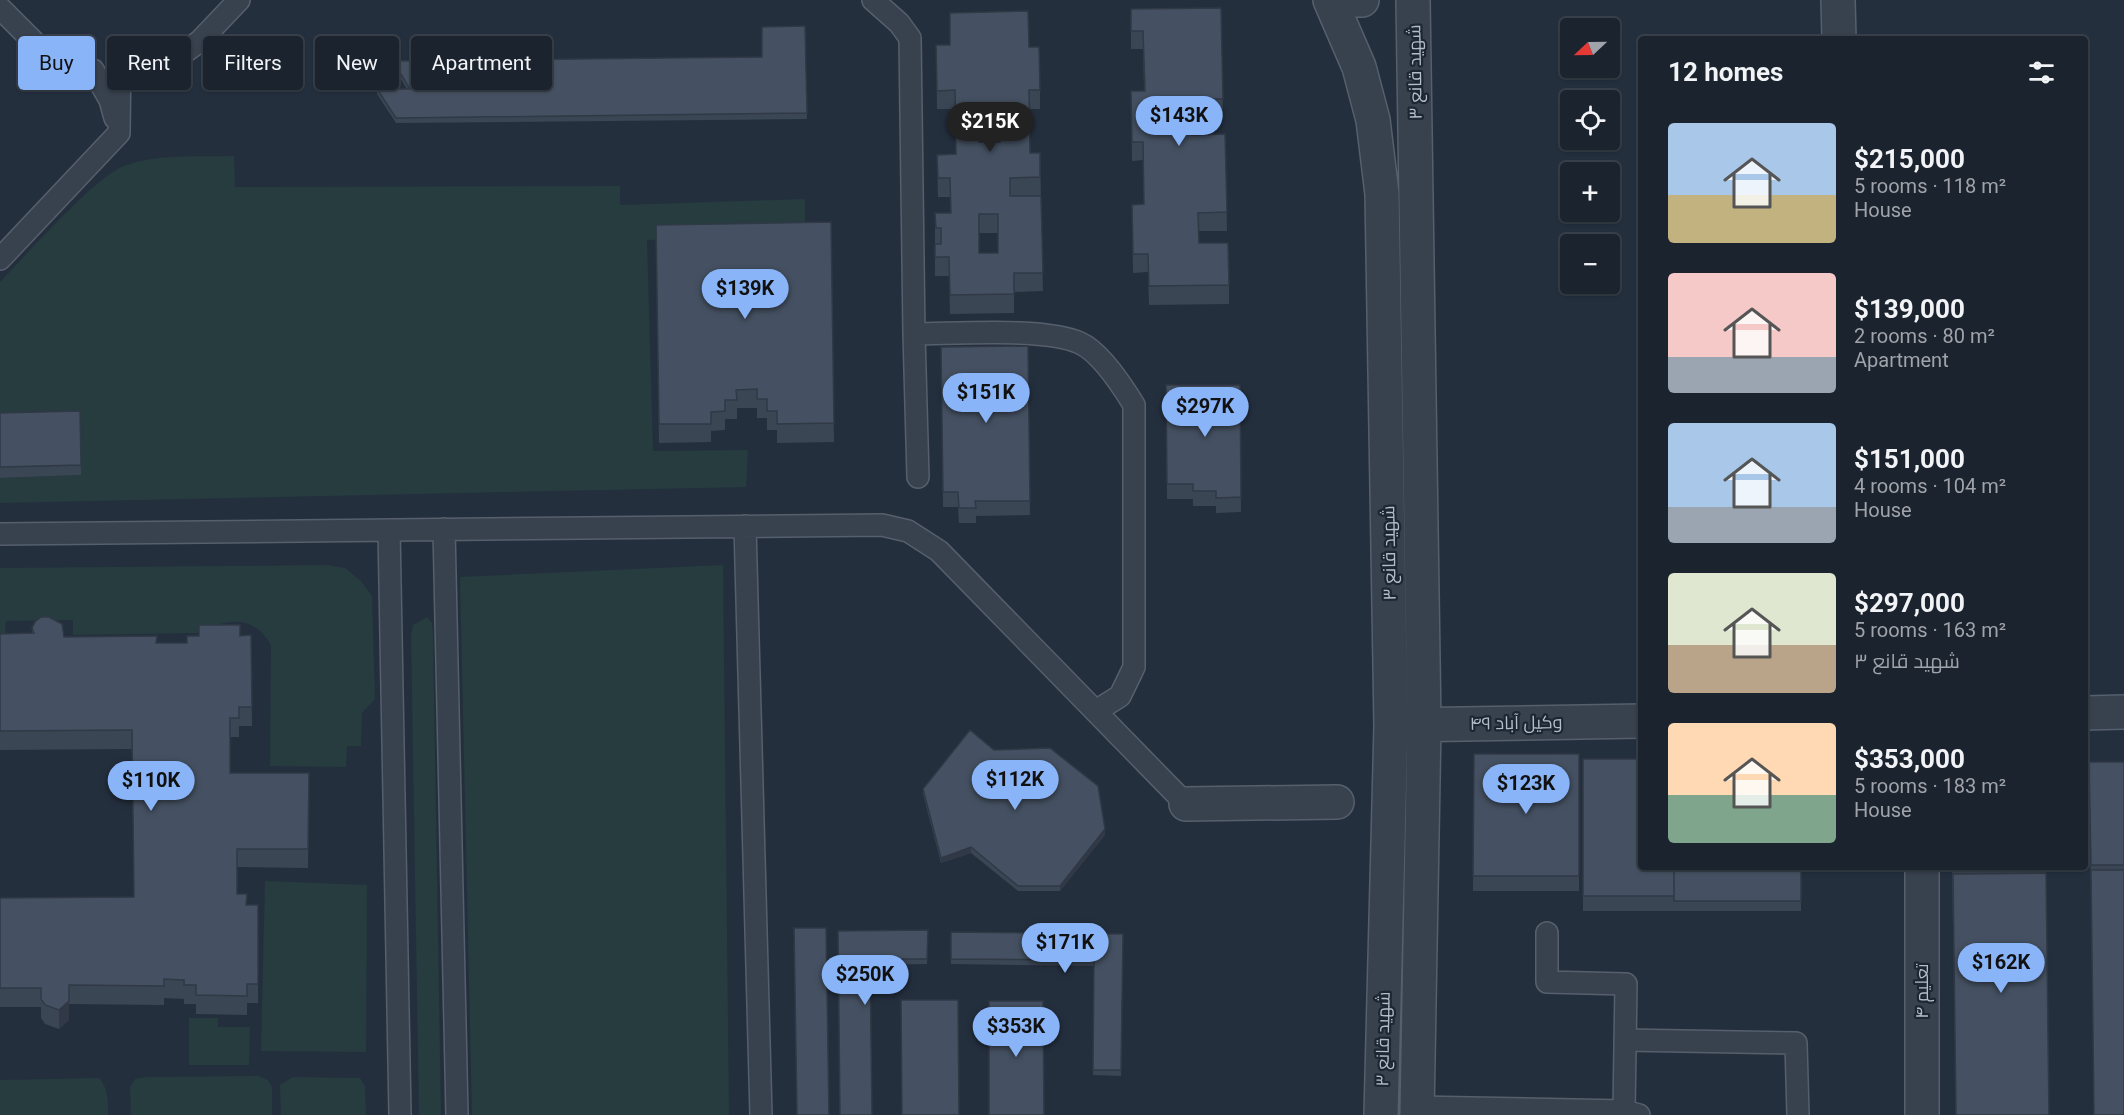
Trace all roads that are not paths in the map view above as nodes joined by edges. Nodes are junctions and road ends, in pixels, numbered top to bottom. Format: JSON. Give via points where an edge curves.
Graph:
{"nodes":[{"id":1,"x":239,"y":0,"type":"edge"},
{"id":2,"x":873,"y":0,"type":"edge"},
{"id":3,"x":1330,"y":0,"type":"edge"},
{"id":4,"x":1413,"y":0,"type":"edge"},
{"id":5,"x":1839,"y":0,"type":"edge"},
{"id":6,"x":0,"y":8,"type":"edge"},
{"id":7,"x":1839,"y":36,"type":"edge"},
{"id":8,"x":191,"y":48,"type":"edge"},
{"id":9,"x":120,"y":90,"type":"edge"},
{"id":10,"x":119,"y":133,"type":"junction"},
{"id":11,"x":0,"y":259,"type":"edge"},
{"id":12,"x":914,"y":334,"type":"junction"},
{"id":13,"x":918,"y":477,"type":"dead end"},
{"id":14,"x":744,"y":526,"type":"junction"},
{"id":15,"x":444,"y":529,"type":"junction"},
{"id":16,"x":389,"y":530,"type":"junction"},
{"id":17,"x":0,"y":534,"type":"edge"},
{"id":18,"x":1096,"y":711,"type":"junction"},
{"id":19,"x":2124,"y":712,"type":"edge"},
{"id":20,"x":2088,"y":713,"type":"edge"},
{"id":21,"x":1638,"y":722,"type":"edge"},
{"id":22,"x":1424,"y":724,"type":"junction"},
{"id":23,"x":1392,"y":726,"type":"junction"},
{"id":24,"x":1337,"y":802,"type":"dead end"},
{"id":25,"x":1186,"y":804,"type":"joint"},
{"id":26,"x":1922,"y":870,"type":"edge"},
{"id":27,"x":1547,"y":933,"type":"dead end"},
{"id":28,"x":1625,"y":1040,"type":"junction"},
{"id":29,"x":1417,"y":1111,"type":"edge"},
{"id":30,"x":1632,"y":1113,"type":"edge"},
{"id":31,"x":400,"y":1115,"type":"edge"},
{"id":32,"x":457,"y":1115,"type":"edge"},
{"id":33,"x":761,"y":1115,"type":"edge"},
{"id":34,"x":1381,"y":1115,"type":"edge"},
{"id":35,"x":1798,"y":1115,"type":"edge"},
{"id":36,"x":1922,"y":1115,"type":"edge"}],
"edges":[{"from":1,"to":8,"type":"lane"},
{"from":2,"to":12,"type":"lane","via":[[910,38]]},
{"from":3,"to":23,"type":"street","name":"شهید قانع ۳","via":[[1359,67],[1373,120],[1382,194]]},
{"from":4,"to":22,"type":"street","name":"شهید قانع ۳"},
{"from":5,"to":7,"type":"street"},
{"from":6,"to":10,"type":"lane","via":[[48,56],[93,70],[110,100]]},
{"from":9,"to":10,"type":"lane"},
{"from":10,"to":11,"type":"lane"},
{"from":12,"to":13,"type":"lane"},
{"from":12,"to":18,"type":"lane","via":[[1042,334],[1081,343],[1114,373],[1134,405],[1134,667],[1120,696]]},
{"from":14,"to":15,"type":"lane"},
{"from":14,"to":18,"type":"lane","via":[[882,525],[908,531],[939,551]]},
{"from":14,"to":33,"type":"lane"},
{"from":15,"to":16,"type":"lane"},
{"from":15,"to":32,"type":"lane"},
{"from":16,"to":17,"type":"lane"},
{"from":16,"to":31,"type":"lane"},
{"from":18,"to":25,"type":"lane"},
{"from":19,"to":20,"type":"street"},
{"from":21,"to":22,"type":"street","name":"وکیل آباد ۴۹"},
{"from":22,"to":23,"type":"street","name":"وکیل آباد ۴۹"},
{"from":22,"to":29,"type":"street","name":"شهید قانع ۳"},
{"from":23,"to":34,"type":"street","name":"شهید قانع ۳"},
{"from":24,"to":25,"type":"street"},
{"from":26,"to":36,"type":"street","name":"تعلیم ۴"},
{"from":27,"to":28,"type":"lane","via":[[1546,982],[1626,984]]},
{"from":28,"to":30,"type":"lane"},
{"from":28,"to":35,"type":"lane","via":[[1796,1043]]},
{"from":29,"to":30,"type":"lane"}]}
